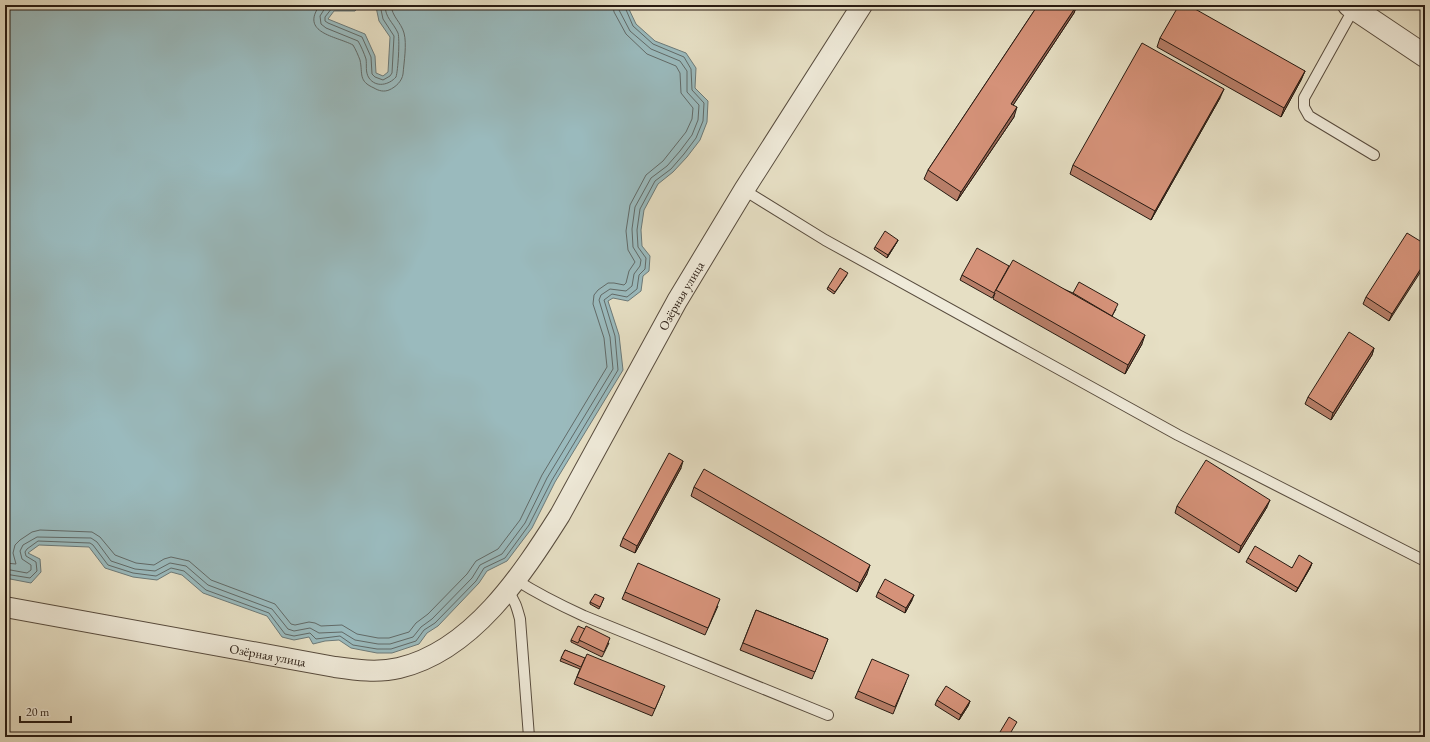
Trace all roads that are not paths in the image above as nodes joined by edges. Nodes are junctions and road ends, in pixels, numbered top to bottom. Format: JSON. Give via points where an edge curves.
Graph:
{"nodes":[{"id":1,"x":862,"y":5,"type":"edge"},
{"id":2,"x":1352,"y":7,"type":"edge"},
{"id":3,"x":1425,"y":56,"type":"edge"},
{"id":4,"x":1374,"y":155,"type":"dead end"},
{"id":5,"x":744,"y":190,"type":"junction"},
{"id":6,"x":1425,"y":561,"type":"edge"},
{"id":7,"x":512,"y":586,"type":"junction"},
{"id":8,"x":5,"y":607,"type":"edge"},
{"id":9,"x":828,"y":715,"type":"dead end"},
{"id":10,"x":529,"y":737,"type":"edge"}],
"edges":[{"from":1,"to":5,"type":"street","name":"Озёрная улица"},
{"from":2,"to":3,"type":"street"},
{"from":2,"to":4,"type":"lane","via":[[1304,98],[1304,107],[1309,116]]},
{"from":5,"to":6,"type":"lane","via":[[825,240],[1178,434]]},
{"from":5,"to":7,"type":"street","name":"Озёрная улица","via":[[648,352],[560,515]]},
{"from":7,"to":8,"type":"street","name":"Озёрная улица","via":[[448,647],[423,661],[397,668],[367,671]]},
{"from":7,"to":9,"type":"lane"},
{"from":7,"to":10,"type":"lane","via":[[520,619]]}]}
